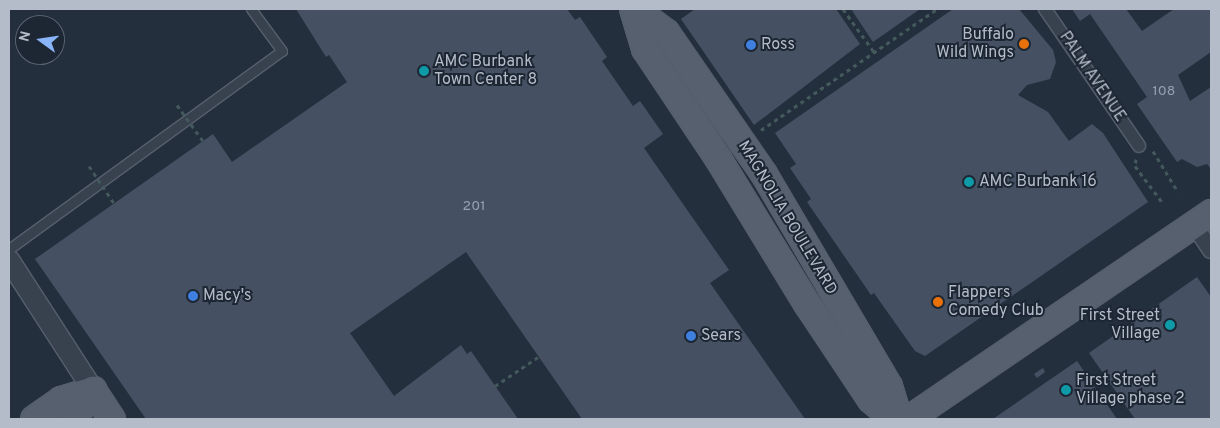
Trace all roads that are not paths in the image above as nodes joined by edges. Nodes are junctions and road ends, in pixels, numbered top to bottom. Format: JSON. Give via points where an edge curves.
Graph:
{"nodes":[{"id":1,"x":251,"y":9,"type":"edge"},
{"id":2,"x":634,"y":9,"type":"edge"},
{"id":3,"x":1045,"y":9,"type":"edge"},
{"id":4,"x":1139,"y":146,"type":"road end"},
{"id":5,"x":1202,"y":219,"type":"edge"},
{"id":6,"x":9,"y":249,"type":"edge"},
{"id":7,"x":1211,"y":250,"type":"edge"},
{"id":8,"x":9,"y":260,"type":"edge"},
{"id":9,"x":93,"y":390,"type":"junction"},
{"id":10,"x":925,"y":415,"type":"edge"},
{"id":11,"x":34,"y":419,"type":"edge"},
{"id":12,"x":74,"y":419,"type":"edge"},
{"id":13,"x":112,"y":419,"type":"edge"},
{"id":14,"x":894,"y":419,"type":"edge"},
{"id":15,"x":899,"y":419,"type":"edge"}],
"edges":[{"from":1,"to":6,"type":"lane","via":[[282,51]]},
{"from":2,"to":14,"type":"main road","name":"MAGNOLIA BOULEVARD","via":[[645,49],[871,400]]},
{"from":2,"to":15,"type":"main road","name":"MAGNOLIA BOULEVARD","via":[[666,32],[743,143],[889,386]]},
{"from":3,"to":4,"type":"street","name":"PALM AVENUE"},
{"from":5,"to":7,"type":"street"},
{"from":5,"to":10,"type":"main road"},
{"from":8,"to":9,"type":"street"},
{"from":9,"to":11,"type":"main road","via":[[61,400]]},
{"from":9,"to":12,"type":"main road"},
{"from":9,"to":13,"type":"main road"}]}
